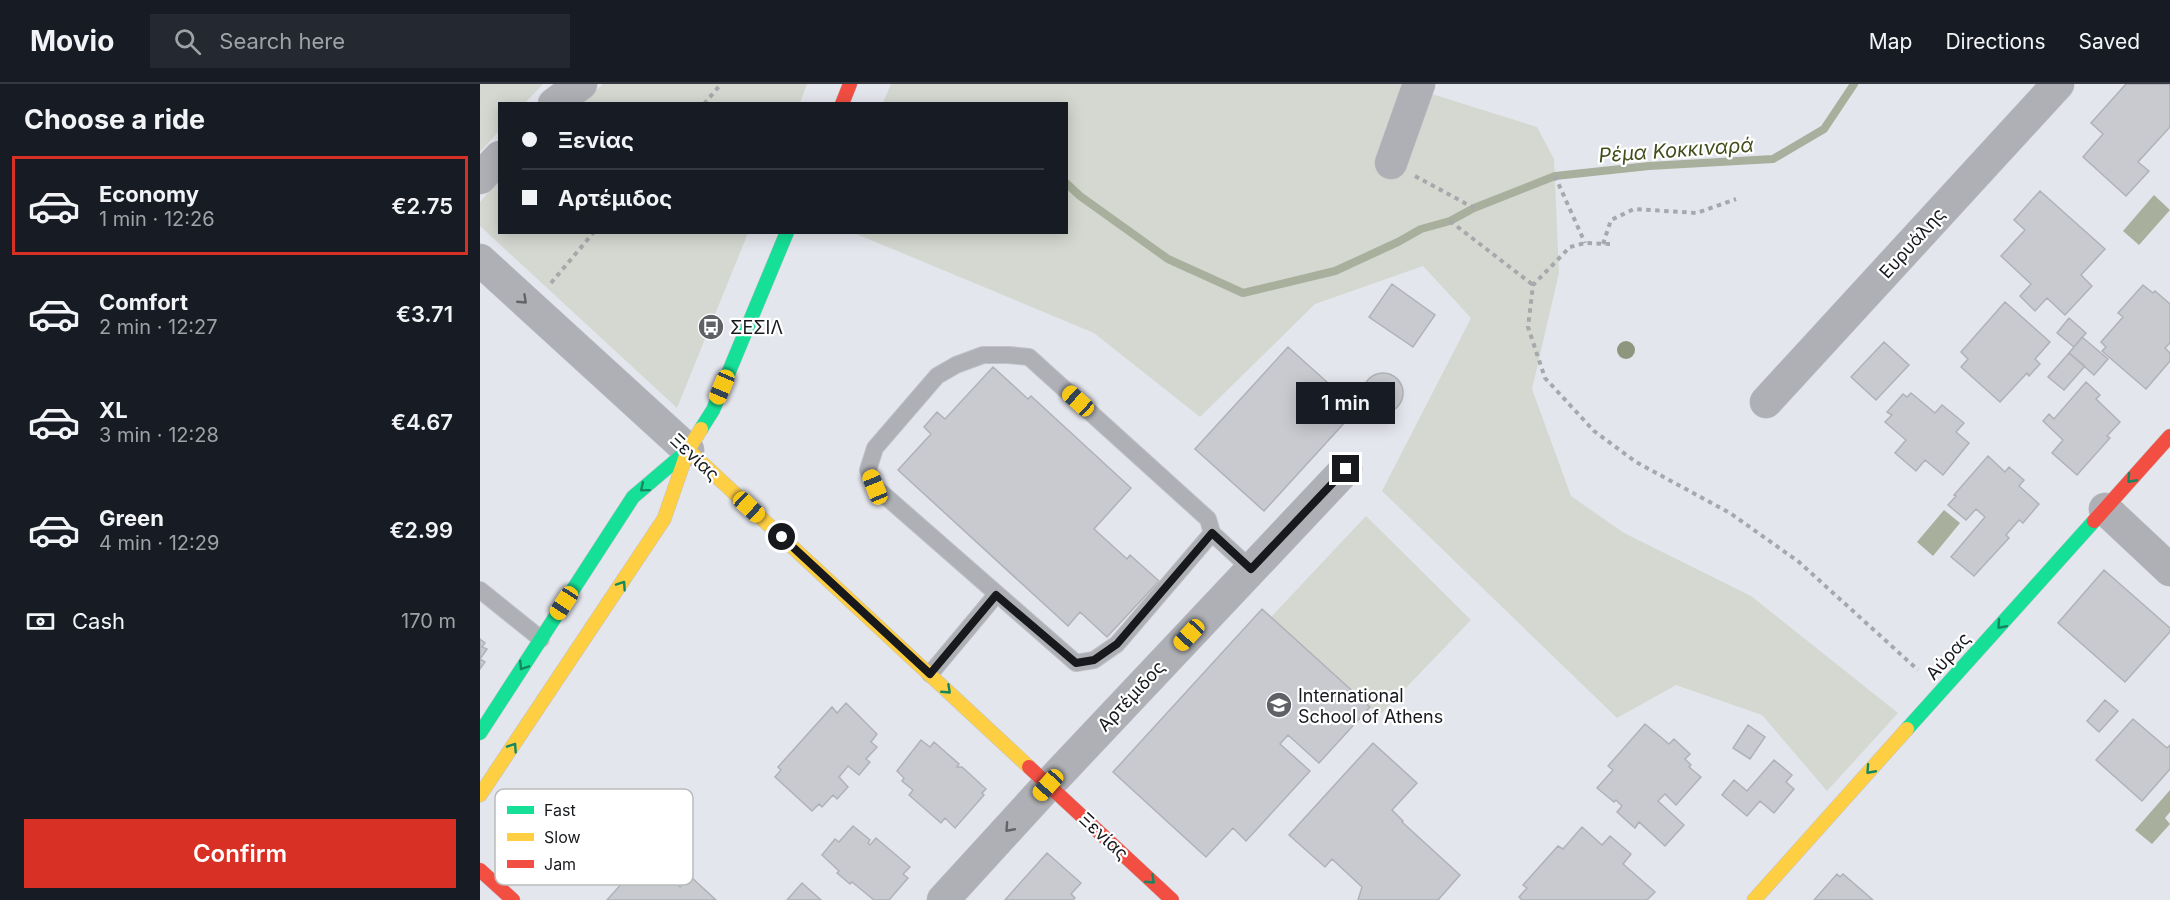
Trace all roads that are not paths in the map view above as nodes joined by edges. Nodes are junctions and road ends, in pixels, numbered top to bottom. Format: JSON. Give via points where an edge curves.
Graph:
{"nodes":[{"id":1,"x":581,"y":84,"type":"edge"},
{"id":2,"x":850,"y":84,"type":"edge"},
{"id":3,"x":1419,"y":84,"type":"edge"},
{"id":4,"x":2058,"y":84,"type":"edge"},
{"id":5,"x":557,"y":102,"type":"edge"},
{"id":6,"x":843,"y":102,"type":"edge"},
{"id":7,"x":498,"y":159,"type":"edge"},
{"id":8,"x":1391,"y":163,"type":"road end"},
{"id":9,"x":480,"y":178,"type":"edge"},
{"id":10,"x":786,"y":234,"type":"edge"},
{"id":11,"x":480,"y":260,"type":"edge"},
{"id":12,"x":1766,"y":402,"type":"dead end"},
{"id":13,"x":2170,"y":436,"type":"edge"},
{"id":14,"x":688,"y":450,"type":"junction"},
{"id":15,"x":1346,"y":469,"type":"dead end"},
{"id":16,"x":2105,"y":509,"type":"junction"},
{"id":17,"x":1212,"y":533,"type":"junction"},
{"id":18,"x":1251,"y":569,"type":"junction"},
{"id":19,"x":2170,"y":570,"type":"edge"},
{"id":20,"x":480,"y":590,"type":"edge"},
{"id":21,"x":996,"y":595,"type":"junction"},
{"id":22,"x":541,"y":639,"type":"junction"},
{"id":23,"x":930,"y":674,"type":"junction"},
{"id":24,"x":480,"y":733,"type":"edge"},
{"id":25,"x":1048,"y":785,"type":"junction"},
{"id":26,"x":480,"y":795,"type":"edge"},
{"id":27,"x":480,"y":870,"type":"edge"},
{"id":28,"x":495,"y":884,"type":"edge"},
{"id":29,"x":496,"y":885,"type":"edge"},
{"id":30,"x":513,"y":900,"type":"edge"},
{"id":31,"x":943,"y":900,"type":"edge"},
{"id":32,"x":1172,"y":900,"type":"edge"},
{"id":33,"x":1754,"y":900,"type":"edge"}],
"edges":[{"from":1,"to":5,"type":"street"},
{"from":2,"to":6,"type":"street"},
{"from":3,"to":8,"type":"street"},
{"from":4,"to":12,"type":"street","name":"Ευρυάλης"},
{"from":7,"to":9,"type":"street"},
{"from":10,"to":14,"type":"street","via":[[712,410]]},
{"from":11,"to":14,"type":"street","name":"Ξενίας","one_way":true},
{"from":13,"to":16,"type":"street","name":"Αύρας","one_way":true},
{"from":14,"to":22,"type":"street","one_way":true,"via":[[633,497]]},
{"from":14,"to":23,"type":"street","name":"Ξενίας"},
{"from":26,"to":14,"type":"street","one_way":true,"via":[[658,530]]},
{"from":15,"to":18,"type":"street","name":"Αρτέμιδος"},
{"from":16,"to":19,"type":"street"},
{"from":16,"to":33,"type":"street","name":"Αύρας","one_way":true},
{"from":17,"to":18,"type":"lane"},
{"from":17,"to":21,"type":"lane","via":[[1117,644],[1094,660],[1076,663]]},
{"from":17,"to":21,"type":"lane","via":[[1208,519],[1029,357],[983,355],[956,364],[938,376],[875,448],[868,470],[875,487]]},
{"from":18,"to":25,"type":"street","name":"Αρτέμιδος"},
{"from":20,"to":22,"type":"lane"},
{"from":21,"to":23,"type":"lane"},
{"from":22,"to":24,"type":"street","one_way":true},
{"from":23,"to":25,"type":"street","name":"Ξενίας","one_way":true},
{"from":25,"to":31,"type":"street","name":"Αρτέμιδος","one_way":true},
{"from":25,"to":32,"type":"street","name":"Ξενίας","one_way":true},
{"from":27,"to":28,"type":"street"},
{"from":29,"to":30,"type":"street"}]}
